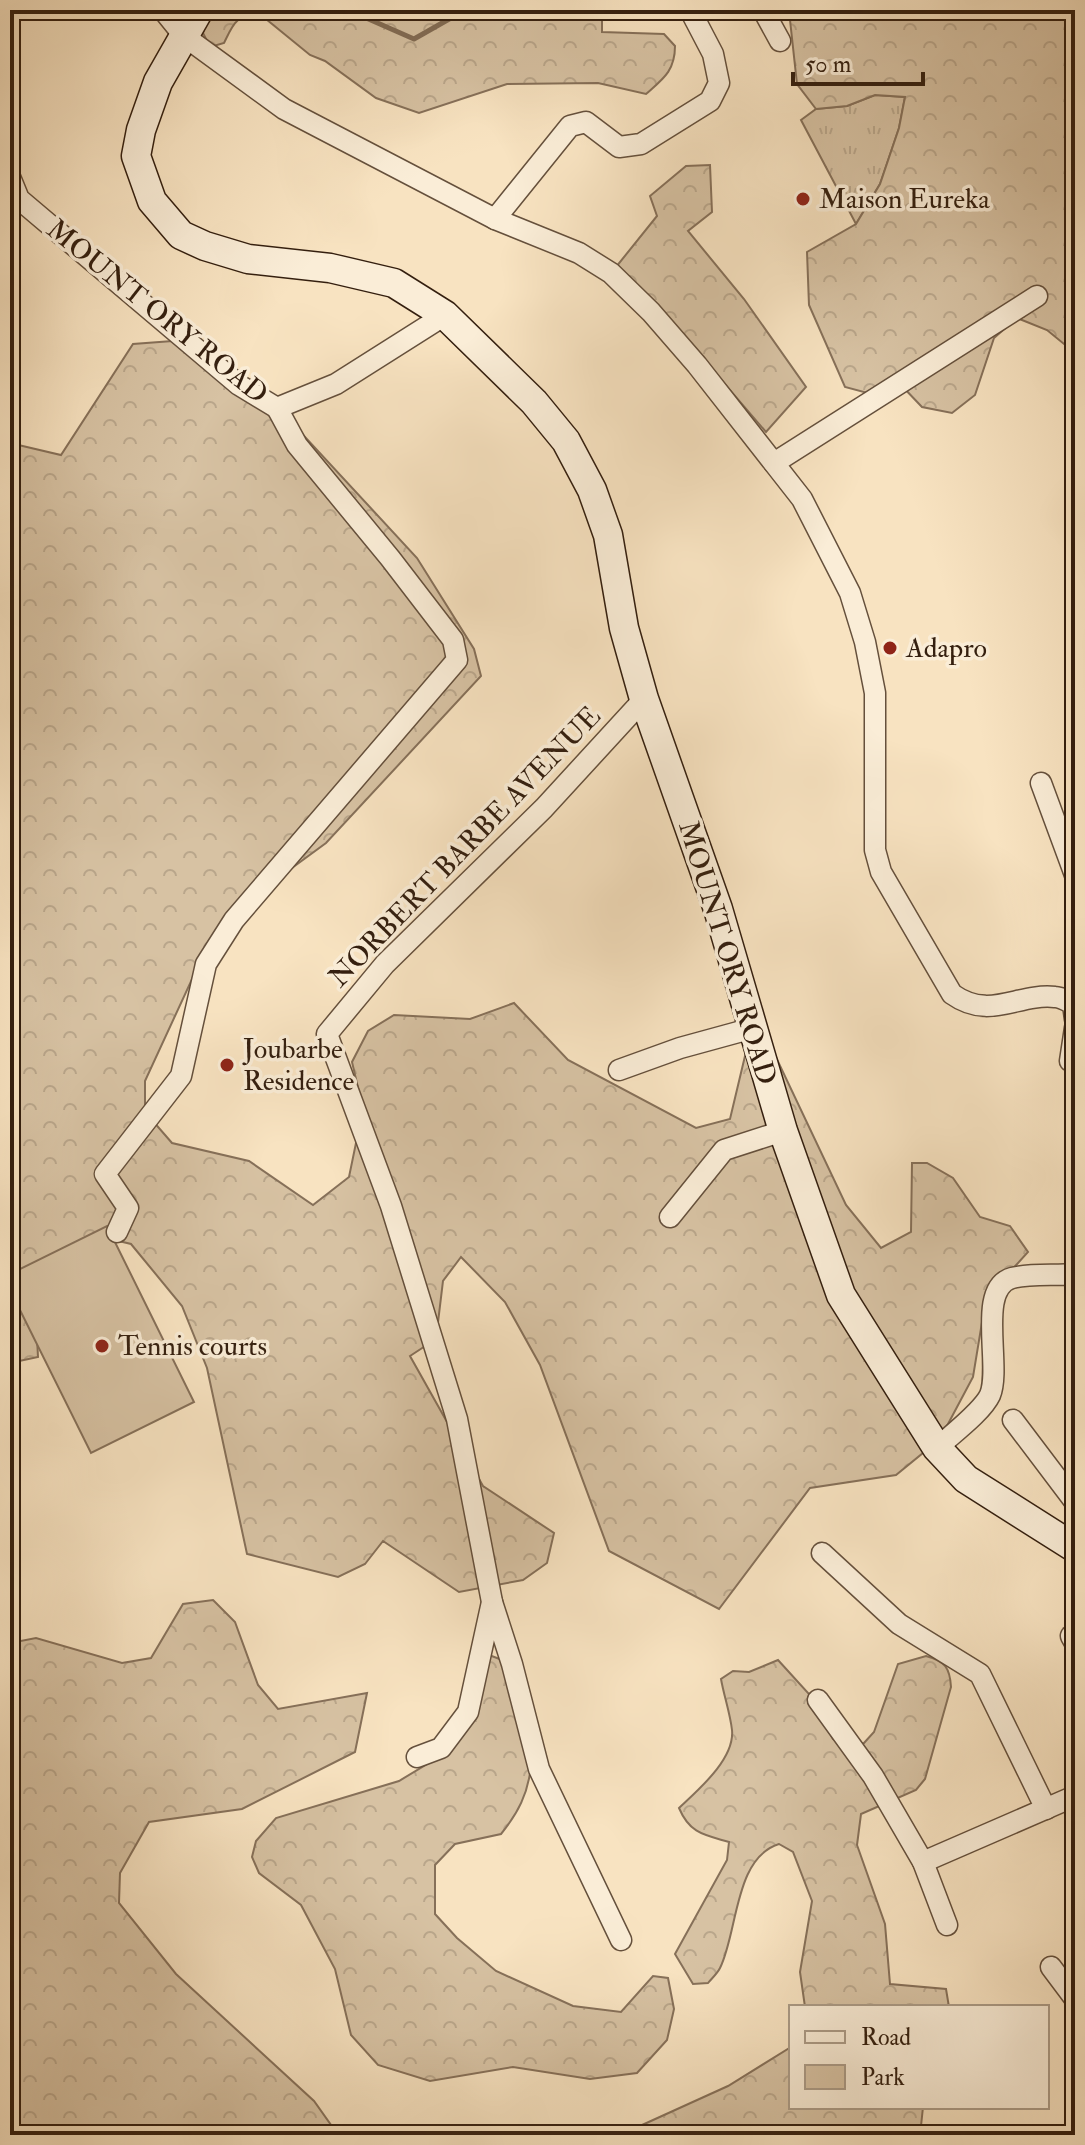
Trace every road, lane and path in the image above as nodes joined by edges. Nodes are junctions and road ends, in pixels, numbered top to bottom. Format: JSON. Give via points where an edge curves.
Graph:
{"nodes":[{"id":1,"x":163,"y":10,"type":"edge"},
{"id":2,"x":199,"y":10,"type":"edge"},
{"id":3,"x":690,"y":10,"type":"edge"},
{"id":4,"x":763,"y":10,"type":"edge"},
{"id":5,"x":184,"y":36,"type":"junction"},
{"id":6,"x":780,"y":41,"type":"dead end"},
{"id":7,"x":10,"y":177,"type":"edge"},
{"id":8,"x":495,"y":219,"type":"junction"},
{"id":9,"x":1037,"y":296,"type":"dead end"},
{"id":10,"x":445,"y":315,"type":"junction"},
{"id":11,"x":277,"y":408,"type":"junction"},
{"id":12,"x":774,"y":463,"type":"junction"},
{"id":13,"x":644,"y":699,"type":"junction"},
{"id":14,"x":1041,"y":783,"type":"dead end"},
{"id":15,"x":1075,"y":875,"type":"edge"},
{"id":16,"x":1074,"y":1007,"type":"edge"},
{"id":17,"x":753,"y":1028,"type":"junction"},
{"id":18,"x":1075,"y":1028,"type":"edge"},
{"id":19,"x":1070,"y":1061,"type":"dead end"},
{"id":20,"x":619,"y":1070,"type":"dead end"},
{"id":21,"x":783,"y":1131,"type":"junction"},
{"id":22,"x":670,"y":1217,"type":"dead end"},
{"id":23,"x":117,"y":1232,"type":"dead end"},
{"id":24,"x":1075,"y":1274,"type":"edge"},
{"id":25,"x":1013,"y":1420,"type":"dead end"},
{"id":26,"x":937,"y":1448,"type":"junction"},
{"id":27,"x":1075,"y":1502,"type":"edge"},
{"id":28,"x":1075,"y":1548,"type":"edge"},
{"id":29,"x":822,"y":1553,"type":"dead end"},
{"id":30,"x":492,"y":1602,"type":"junction"},
{"id":31,"x":818,"y":1700,"type":"dead end"},
{"id":32,"x":417,"y":1757,"type":"dead end"},
{"id":33,"x":1075,"y":1796,"type":"edge"},
{"id":34,"x":1046,"y":1809,"type":"junction"},
{"id":35,"x":923,"y":1862,"type":"junction"},
{"id":36,"x":947,"y":1925,"type":"dead end"},
{"id":37,"x":621,"y":1940,"type":"dead end"},
{"id":38,"x":1051,"y":1967,"type":"dead end"},
{"id":39,"x":1075,"y":1999,"type":"edge"}],
"edges":[{"from":1,"to":5,"type":"street"},
{"from":2,"to":5,"type":"main road","name":"MOUNT ORY ROAD"},
{"from":3,"to":8,"type":"street","via":[[713,54],[719,83],[710,101],[641,144],[619,147],[586,122],[570,126]]},
{"from":4,"to":6,"type":"street"},
{"from":5,"to":8,"type":"street","via":[[284,109]]},
{"from":5,"to":10,"type":"main road","name":"MOUNT ORY ROAD","via":[[158,82],[136,156],[152,201],[181,235],[248,259],[330,268],[394,283]]},
{"from":7,"to":11,"type":"street","name":"MOUNT ORY ROAD","via":[[19,199],[239,385]]},
{"from":8,"to":12,"type":"street","via":[[579,253],[611,273],[697,365]]},
{"from":9,"to":12,"type":"street"},
{"from":10,"to":11,"type":"street","name":"MOUNT ORY ROAD","via":[[336,384]]},
{"from":10,"to":13,"type":"main road","name":"MOUNT ORY ROAD","via":[[534,402],[566,441],[592,490],[608,535],[624,628]]},
{"from":11,"to":23,"type":"street","via":[[297,445],[453,640],[457,660],[234,920],[206,964],[181,1076],[105,1174],[128,1208]]},
{"from":12,"to":16,"type":"street","via":[[802,499],[843,579],[865,642],[875,693],[875,850],[881,872],[952,994],[963,1002],[979,1007],[1057,996]]},
{"from":13,"to":17,"type":"main road","name":"MOUNT ORY ROAD","via":[[718,909]]},
{"from":13,"to":30,"type":"street","name":"NORBERT BARBE AVENUE","via":[[544,808],[385,964],[327,1034],[391,1206],[457,1419]]},
{"from":14,"to":15,"type":"street"},
{"from":17,"to":20,"type":"street"},
{"from":17,"to":21,"type":"main road","name":"MOUNT ORY ROAD"},
{"from":18,"to":19,"type":"street"},
{"from":21,"to":22,"type":"street","via":[[724,1150]]},
{"from":21,"to":26,"type":"main road","name":"MOUNT ORY ROAD","via":[[841,1295]]},
{"from":24,"to":26,"type":"street","via":[[1011,1278],[1000,1286],[992,1310],[990,1395]]},
{"from":25,"to":27,"type":"street"},
{"from":26,"to":28,"type":"main road","name":"MOUNT ORY ROAD","via":[[966,1479]]},
{"from":29,"to":34,"type":"street","via":[[899,1624],[980,1674]]},
{"from":30,"to":32,"type":"street","via":[[468,1712],[441,1748]]},
{"from":30,"to":37,"type":"street","via":[[539,1769]]},
{"from":31,"to":35,"type":"street","via":[[873,1776]]},
{"from":33,"to":34,"type":"street"},
{"from":34,"to":35,"type":"street"},
{"from":35,"to":36,"type":"street"},
{"from":38,"to":39,"type":"street"}]}
